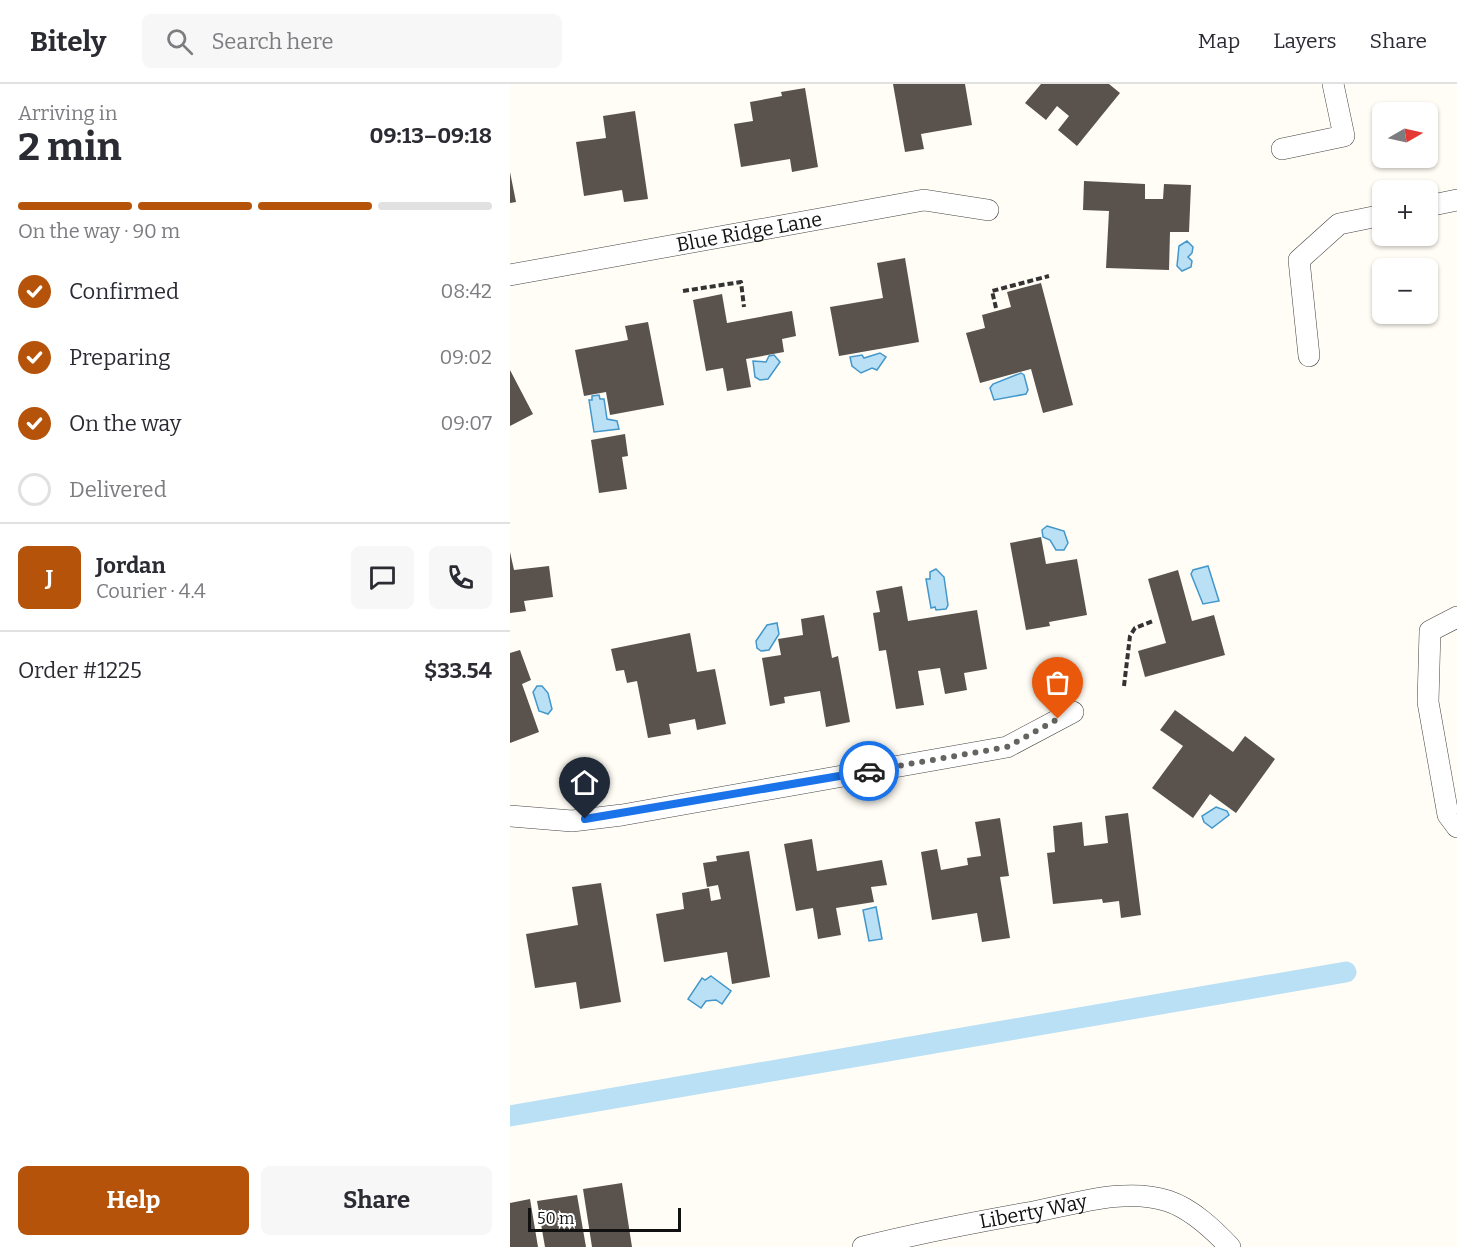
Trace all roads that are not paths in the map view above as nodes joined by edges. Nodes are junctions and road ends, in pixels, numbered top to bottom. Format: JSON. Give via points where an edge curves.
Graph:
{"nodes":[{"id":1,"x":1333,"y":84,"type":"edge"},
{"id":2,"x":1282,"y":149,"type":"dead end"},
{"id":3,"x":1457,"y":200,"type":"edge"},
{"id":4,"x":1438,"y":204,"type":"edge"},
{"id":5,"x":988,"y":210,"type":"dead end"},
{"id":6,"x":1372,"y":217,"type":"edge"},
{"id":7,"x":510,"y":275,"type":"edge"},
{"id":8,"x":1309,"y":356,"type":"dead end"},
{"id":9,"x":1457,"y":617,"type":"edge"},
{"id":10,"x":1073,"y":712,"type":"dead end"},
{"id":11,"x":510,"y":816,"type":"edge"},
{"id":12,"x":1457,"y":827,"type":"edge"},
{"id":13,"x":863,"y":1247,"type":"edge"},
{"id":14,"x":1230,"y":1247,"type":"edge"}],
"edges":[{"from":1,"to":2,"type":"street","via":[[1344,136]]},
{"from":3,"to":4,"type":"street"},
{"from":5,"to":7,"type":"street","name":"Blue Ridge Lane","via":[[924,200]]},
{"from":6,"to":8,"type":"street","via":[[1339,224],[1299,260]]},
{"from":9,"to":12,"type":"street","via":[[1430,632],[1428,702],[1448,815]]},
{"from":10,"to":11,"type":"street","via":[[1007,747],[572,821]]},
{"from":13,"to":14,"type":"street","name":"Liberty Way","via":[[1101,1199],[1141,1196],[1169,1201],[1200,1218]]}]}
